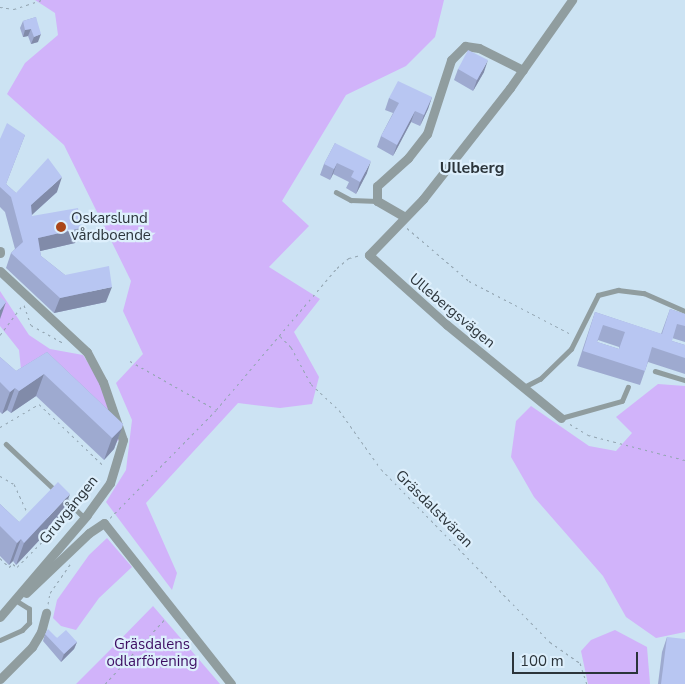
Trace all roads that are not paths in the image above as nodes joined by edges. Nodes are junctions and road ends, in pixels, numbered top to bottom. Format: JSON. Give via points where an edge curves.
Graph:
{"nodes":[{"id":1,"x":572,"y":0,"type":"edge"},
{"id":2,"x":523,"y":70,"type":"junction"},
{"id":3,"x":336,"y":192,"type":"dead end"},
{"id":4,"x":377,"y":201,"type":"junction"},
{"id":5,"x":402,"y":220,"type":"junction"},
{"id":6,"x":0,"y":270,"type":"edge"},
{"id":7,"x":685,"y":311,"type":"edge"},
{"id":8,"x":655,"y":371,"type":"dead end"},
{"id":9,"x":685,"y":380,"type":"edge"},
{"id":10,"x":522,"y":387,"type":"junction"},
{"id":11,"x":628,"y":387,"type":"dead end"},
{"id":12,"x":561,"y":418,"type":"joint"},
{"id":13,"x":6,"y":444,"type":"dead end"},
{"id":14,"x":84,"y":518,"type":"junction"},
{"id":15,"x":16,"y":601,"type":"junction"},
{"id":16,"x":46,"y":613,"type":"road end"},
{"id":17,"x":0,"y":617,"type":"edge"},
{"id":18,"x":0,"y":640,"type":"edge"},
{"id":19,"x":0,"y":679,"type":"edge"},
{"id":20,"x":231,"y":684,"type":"edge"}],
"edges":[{"from":1,"to":2,"type":"street"},
{"from":2,"to":4,"type":"street","via":[[479,48],[465,46],[451,60],[427,134],[408,158],[377,186]]},
{"from":2,"to":5,"type":"street","via":[[423,199]]},
{"from":3,"to":4,"type":"lane","via":[[351,200]]},
{"from":4,"to":5,"type":"street"},
{"from":5,"to":10,"type":"street","name":"Ullebergsvägen","via":[[369,255],[374,263]]},
{"from":6,"to":14,"type":"street","name":"Gruvgången","via":[[87,352],[104,382],[123,440],[113,474]]},
{"from":7,"to":10,"type":"lane","via":[[644,293],[618,290],[598,295],[571,349],[540,379]]},
{"from":8,"to":9,"type":"lane"},
{"from":10,"to":12,"type":"street","name":"Ullebergsvägen"},
{"from":11,"to":12,"type":"lane","via":[[622,400]]},
{"from":13,"to":14,"type":"lane"},
{"from":14,"to":15,"type":"street","name":"Gruvgången"},
{"from":15,"to":17,"type":"street","name":"Gruvgången"},
{"from":15,"to":18,"type":"lane","via":[[29,609],[29,623]]},
{"from":15,"to":20,"type":"street","via":[[104,523]]},
{"from":16,"to":19,"type":"street","via":[[41,632],[32,647]]}]}
